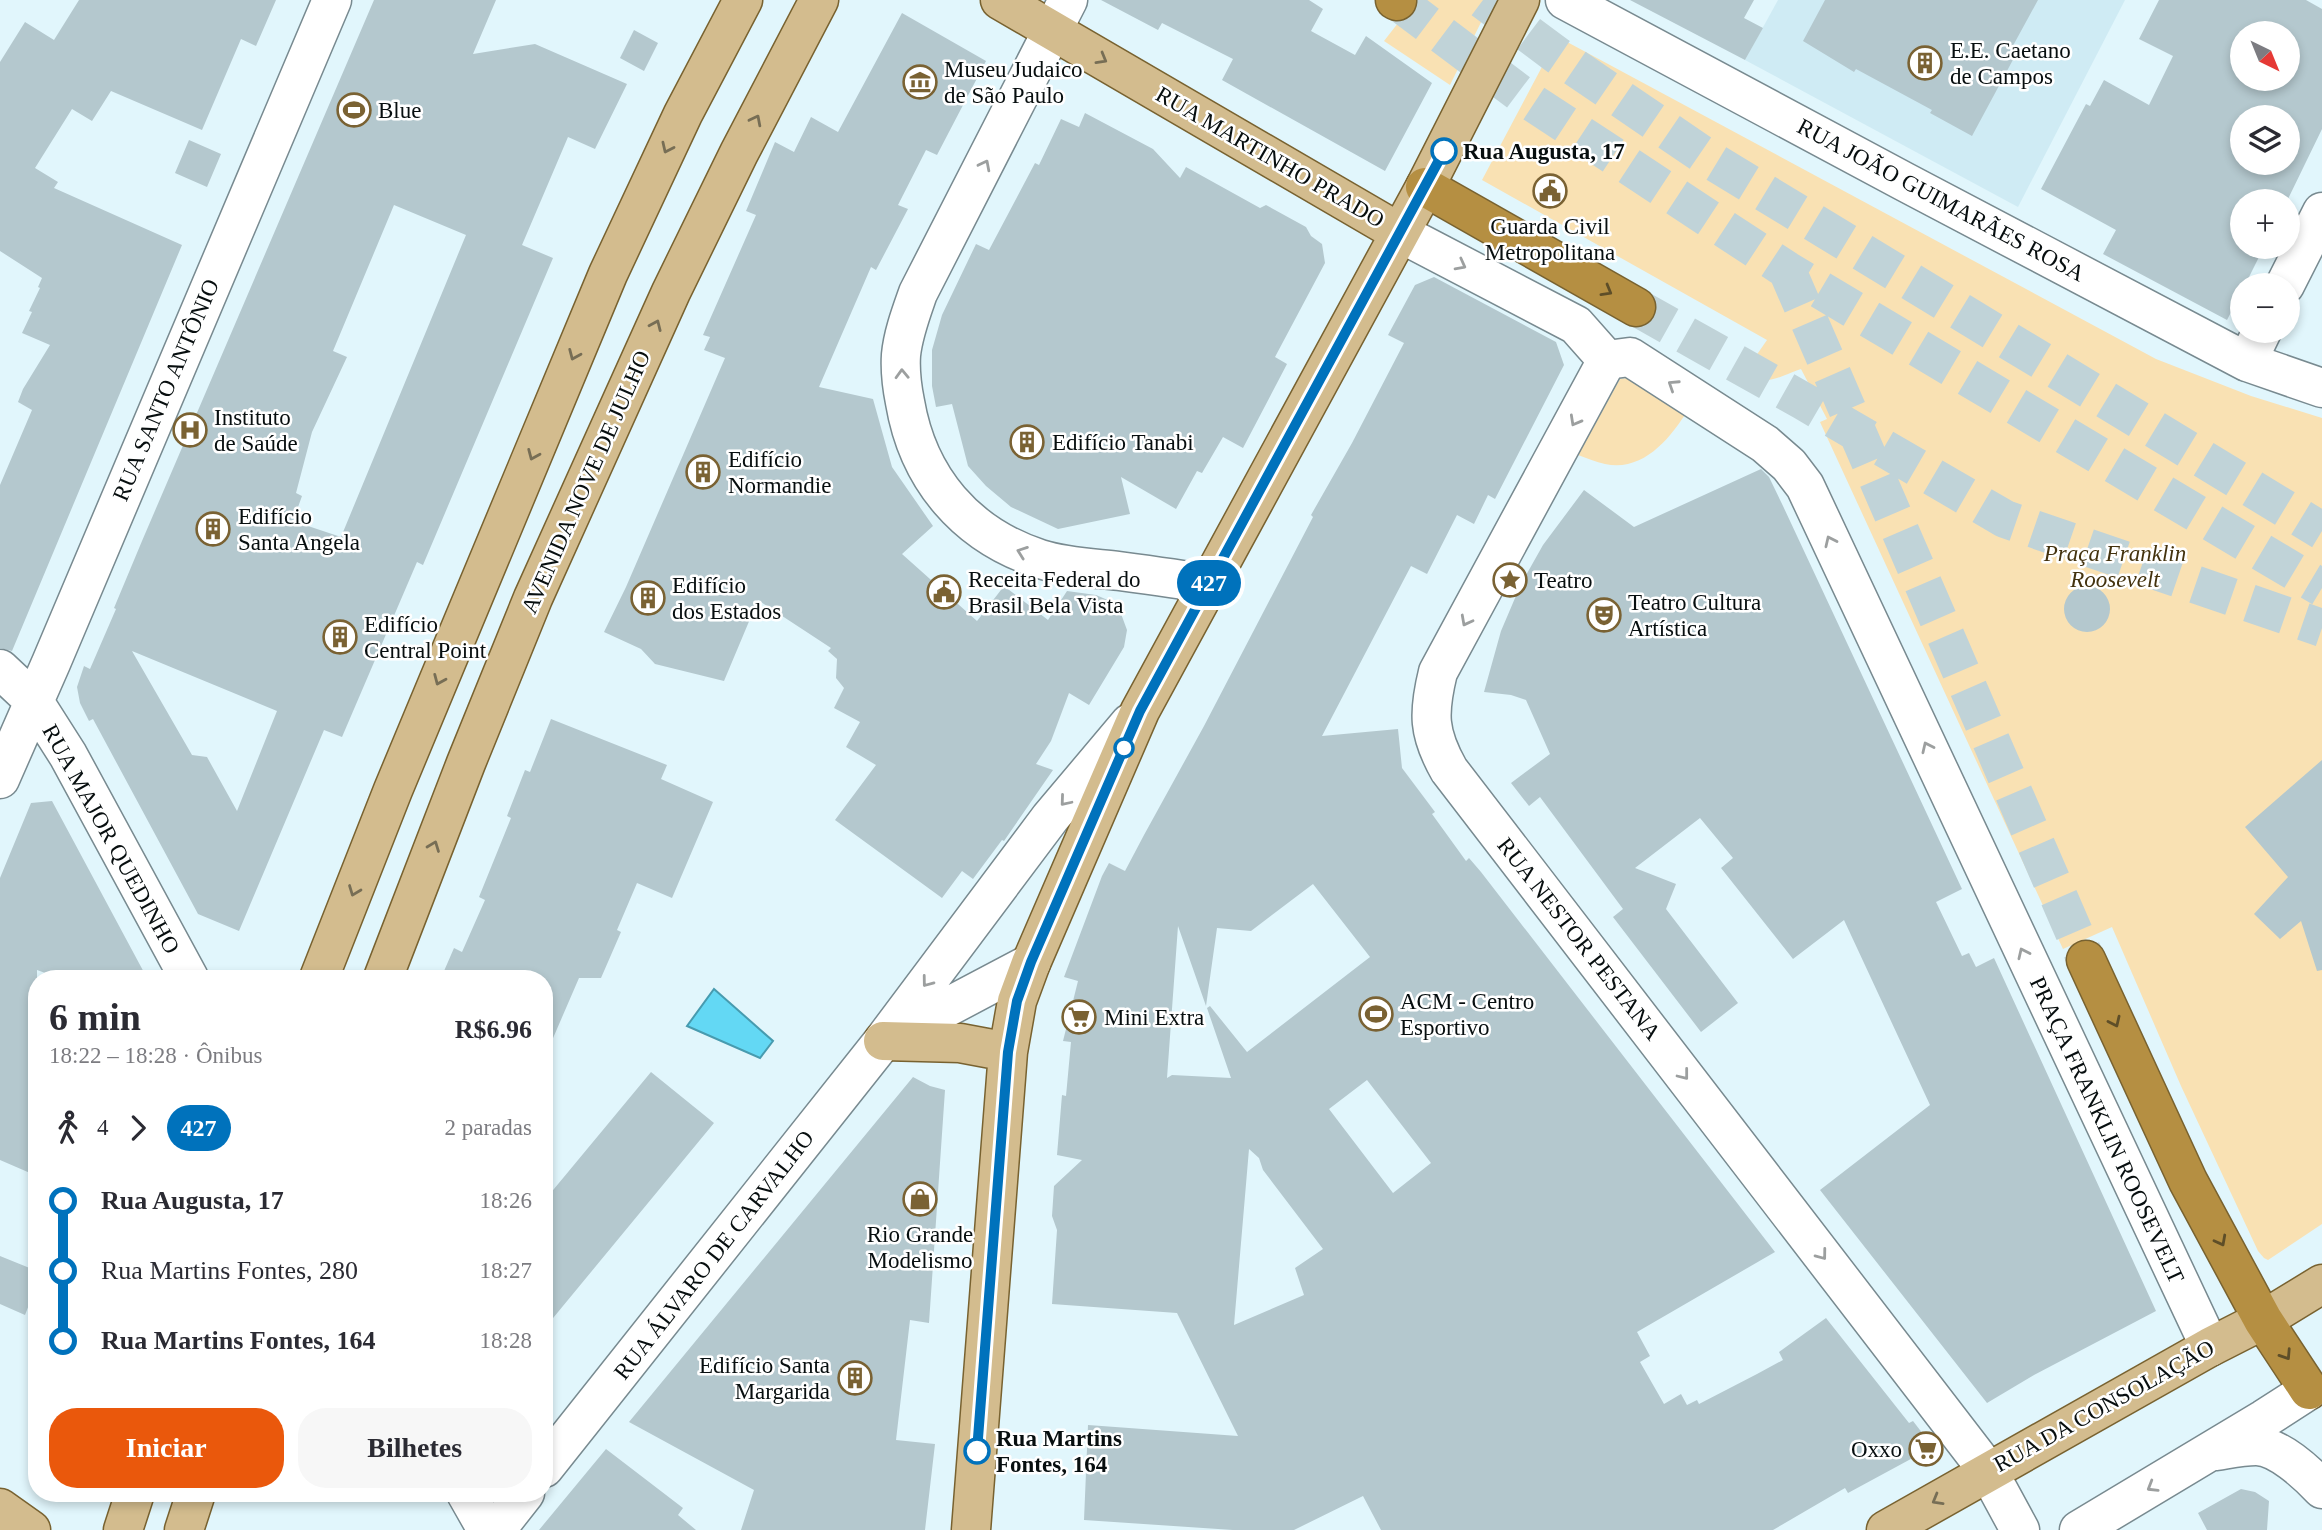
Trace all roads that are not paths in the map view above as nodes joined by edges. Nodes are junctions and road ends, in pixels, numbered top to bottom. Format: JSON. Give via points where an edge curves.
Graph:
{"nodes":[{"id":1,"x":332,"y":0,"type":"edge"},
{"id":2,"x":743,"y":0,"type":"edge"},
{"id":3,"x":819,"y":0,"type":"edge"},
{"id":4,"x":1000,"y":0,"type":"edge"},
{"id":5,"x":1520,"y":0,"type":"edge"},
{"id":6,"x":1565,"y":0,"type":"edge"},
{"id":7,"x":1061,"y":15,"type":"edge"},
{"id":8,"x":1425,"y":187,"type":"junction"},
{"id":9,"x":2322,"y":212,"type":"edge"},
{"id":10,"x":1400,"y":233,"type":"junction"},
{"id":11,"x":2291,"y":273,"type":"edge"},
{"id":12,"x":1636,"y":307,"type":"tunnel mouth"},
{"id":13,"x":2254,"y":346,"type":"edge"},
{"id":14,"x":1607,"y":360,"type":"junction"},
{"id":15,"x":2322,"y":388,"type":"edge"},
{"id":16,"x":1209,"y":583,"type":"junction"},
{"id":17,"x":0,"y":669,"type":"edge"},
{"id":18,"x":33,"y":700,"type":"junction"},
{"id":19,"x":1140,"y":711,"type":"junction"},
{"id":20,"x":0,"y":779,"type":"edge"},
{"id":21,"x":2086,"y":960,"type":"tunnel mouth"},
{"id":22,"x":1031,"y":962,"type":"junction"},
{"id":23,"x":184,"y":970,"type":"edge"},
{"id":24,"x":322,"y":970,"type":"edge"},
{"id":25,"x":386,"y":970,"type":"edge"},
{"id":26,"x":883,"y":1041,"type":"junction"},
{"id":27,"x":1008,"y":1052,"type":"junction"},
{"id":28,"x":2322,"y":1284,"type":"edge"},
{"id":29,"x":2263,"y":1320,"type":"junction"},
{"id":30,"x":2210,"y":1347,"type":"junction"},
{"id":31,"x":2315,"y":1384,"type":"edge"},
{"id":32,"x":2210,"y":1451,"type":"junction"},
{"id":33,"x":553,"y":1457,"type":"edge"},
{"id":34,"x":1988,"y":1471,"type":"junction"},
{"id":35,"x":2322,"y":1489,"type":"edge"},
{"id":36,"x":132,"y":1502,"type":"edge"},
{"id":37,"x":193,"y":1502,"type":"edge"},
{"id":38,"x":471,"y":1502,"type":"edge"},
{"id":39,"x":518,"y":1502,"type":"edge"},
{"id":40,"x":0,"y":1508,"type":"edge"},
{"id":41,"x":32,"y":1530,"type":"edge"},
{"id":42,"x":123,"y":1530,"type":"edge"},
{"id":43,"x":184,"y":1530,"type":"edge"},
{"id":44,"x":487,"y":1530,"type":"edge"},
{"id":45,"x":496,"y":1530,"type":"edge"},
{"id":46,"x":971,"y":1530,"type":"edge"},
{"id":47,"x":1886,"y":1530,"type":"edge"},
{"id":48,"x":2020,"y":1530,"type":"edge"},
{"id":49,"x":2079,"y":1530,"type":"edge"}],
"edges":[{"from":1,"to":18,"type":"street","name":"RUA SANTO ANTÔNIO"},
{"from":2,"to":24,"type":"main road","one_way":true,"via":[[608,274]]},
{"from":25,"to":3,"type":"main road","name":"AVENIDA NOVE DE JULHO","one_way":true,"via":[[539,585],[671,292]]},
{"from":4,"to":7,"type":"main road","name":"RUA MARTINHO PRADO"},
{"from":5,"to":8,"type":"main road"},
{"from":6,"to":13,"type":"street","name":"RUA JOÃO GUIMARÃES ROSA","via":[[1905,182]]},
{"from":7,"to":10,"type":"main road","name":"RUA MARTINHO PRADO","one_way":true},
{"from":16,"to":7,"type":"street","one_way":true,"via":[[1042,559],[1009,547],[964,516],[937,485],[922,460],[908,420],[901,355],[918,293]]},
{"from":8,"to":10,"type":"main road"},
{"from":8,"to":12,"type":"highway","one_way":true},
{"from":9,"to":11,"type":"street"},
{"from":10,"to":14,"type":"street","name":"RUA MARTINHO PRADO","one_way":true,"via":[[1576,325]]},
{"from":10,"to":16,"type":"main road"},
{"from":13,"to":15,"type":"street","name":"RUA JOÃO GUIMARÃES ROSA"},
{"from":30,"to":14,"type":"street","name":"PRAÇA FRANKLIN ROOSEVELT","one_way":true,"via":[[1805,486],[1765,444],[1630,357]]},
{"from":14,"to":34,"type":"street","name":"RUA NESTOR PESTANA","one_way":true,"via":[[1438,673],[1430,703],[1431,731],[1449,770]]},
{"from":16,"to":19,"type":"main road"},
{"from":17,"to":18,"type":"street","name":"RUA MAJOR QUEDINHO"},
{"from":18,"to":20,"type":"street","name":"RUA SANTO ANTÔNIO"},
{"from":18,"to":23,"type":"street","name":"RUA MAJOR QUEDINHO","via":[[68,755]]},
{"from":19,"to":22,"type":"main road"},
{"from":19,"to":26,"type":"street","name":"RUA ÁLVARO DE CARVALHO","one_way":true,"via":[[1050,818]]},
{"from":21,"to":29,"type":"highway","one_way":true,"via":[[2188,1181]]},
{"from":22,"to":26,"type":"street","name":"RUA ÁLVARO DE CARVALHO"},
{"from":22,"to":27,"type":"main road","via":[[1017,1001]]},
{"from":26,"to":27,"type":"main road","via":[[960,1043]]},
{"from":26,"to":33,"type":"street","name":"RUA ÁLVARO DE CARVALHO"},
{"from":27,"to":46,"type":"main road"},
{"from":28,"to":29,"type":"main road","name":"RUA DA CONSOLAÇÃO"},
{"from":29,"to":30,"type":"main road","name":"RUA DA CONSOLAÇÃO"},
{"from":29,"to":31,"type":"highway","one_way":true},
{"from":30,"to":34,"type":"main road","name":"RUA DA CONSOLAÇÃO"},
{"from":31,"to":32,"type":"street"},
{"from":32,"to":35,"type":"street","via":[[2259,1446],[2303,1469]]},
{"from":32,"to":49,"type":"street","one_way":true},
{"from":34,"to":47,"type":"main road","name":"RUA DA CONSOLAÇÃO","one_way":true},
{"from":34,"to":48,"type":"street","name":"RUA NESTOR PESTANA"},
{"from":36,"to":42,"type":"main road"},
{"from":37,"to":43,"type":"main road"},
{"from":38,"to":44,"type":"street"},
{"from":39,"to":45,"type":"street"},
{"from":40,"to":41,"type":"main road"}]}
